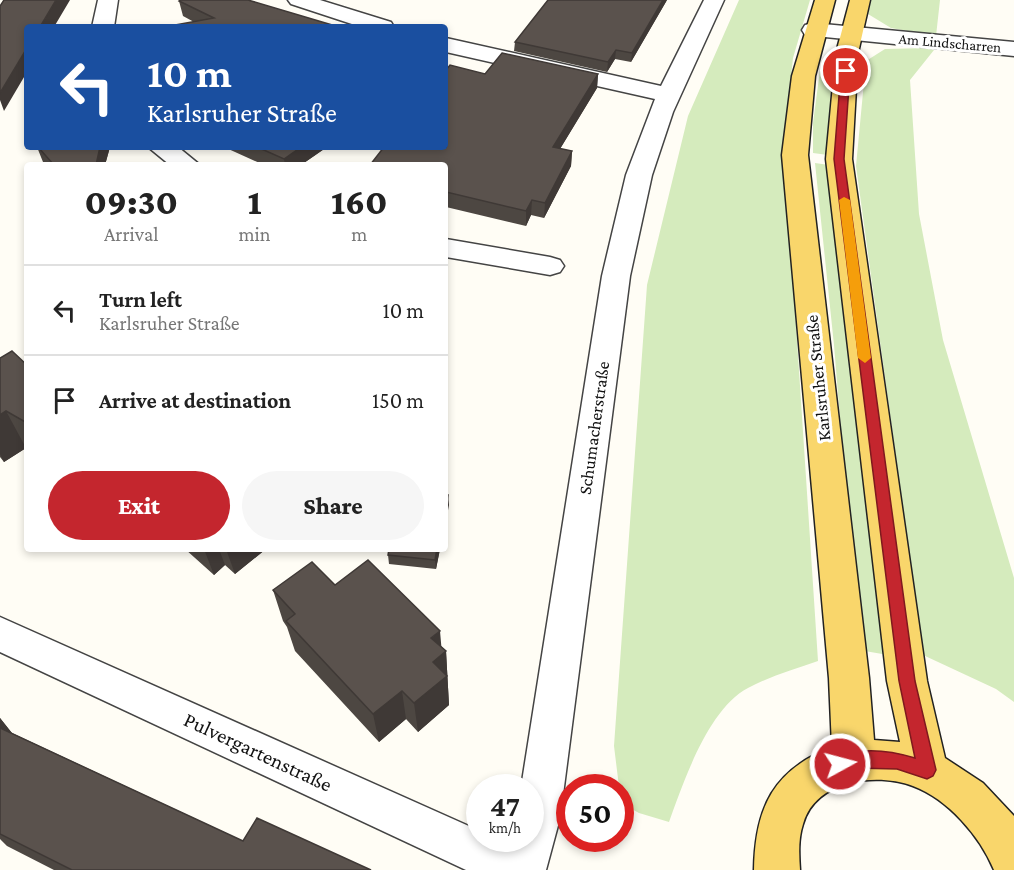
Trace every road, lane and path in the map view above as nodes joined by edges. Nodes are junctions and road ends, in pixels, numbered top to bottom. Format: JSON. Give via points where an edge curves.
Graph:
{"nodes":[{"id":1,"x":108,"y":0,"type":"edge"},
{"id":2,"x":298,"y":0,"type":"edge"},
{"id":3,"x":714,"y":0,"type":"edge"},
{"id":4,"x":825,"y":0,"type":"edge"},
{"id":5,"x":860,"y":0,"type":"edge"},
{"id":6,"x":104,"y":24,"type":"edge"},
{"id":7,"x":374,"y":24,"type":"edge"},
{"id":8,"x":813,"y":30,"type":"junction"},
{"id":9,"x":851,"y":34,"type":"junction"},
{"id":10,"x":448,"y":45,"type":"edge"},
{"id":11,"x":1014,"y":49,"type":"edge"},
{"id":12,"x":668,"y":95,"type":"junction"},
{"id":13,"x":165,"y":150,"type":"edge"},
{"id":14,"x":183,"y":162,"type":"edge"},
{"id":15,"x":448,"y":248,"type":"edge"},
{"id":16,"x":550,"y":266,"type":"dead end"},
{"id":17,"x":0,"y":634,"type":"edge"},
{"id":18,"x":854,"y":759,"type":"junction"},
{"id":19,"x":927,"y":770,"type":"junction"},
{"id":20,"x":1014,"y":864,"type":"edge"},
{"id":21,"x":516,"y":870,"type":"edge"},
{"id":22,"x":524,"y":870,"type":"edge"},
{"id":23,"x":777,"y":870,"type":"edge"}],
"edges":[{"from":1,"to":6,"type":"street"},
{"from":2,"to":7,"type":"street"},
{"from":3,"to":12,"type":"street","name":"Schumacherstraße"},
{"from":4,"to":8,"type":"main road","name":"Karlsruher Straße"},
{"from":5,"to":9,"type":"main road"},
{"from":8,"to":9,"type":"street","name":"Am Lindscharren"},
{"from":8,"to":18,"type":"main road","name":"Karlsruher Straße","via":[[796,125],[795,155]]},
{"from":9,"to":11,"type":"street","name":"Am Lindscharren"},
{"from":9,"to":19,"type":"main road","via":[[839,159],[907,681]]},
{"from":10,"to":12,"type":"street"},
{"from":12,"to":22,"type":"street","name":"Schumacherstraße","via":[[639,175],[616,276],[538,818]]},
{"from":13,"to":14,"type":"street"},
{"from":15,"to":16,"type":"street"},
{"from":17,"to":21,"type":"street","name":"Pulvergartenstraße"},
{"from":18,"to":19,"type":"main road","via":[[897,761]]},
{"from":18,"to":23,"type":"main road","via":[[818,773],[802,785],[786,807],[777,845]]},
{"from":19,"to":20,"type":"main road","via":[[974,802],[1001,835]]}]}
